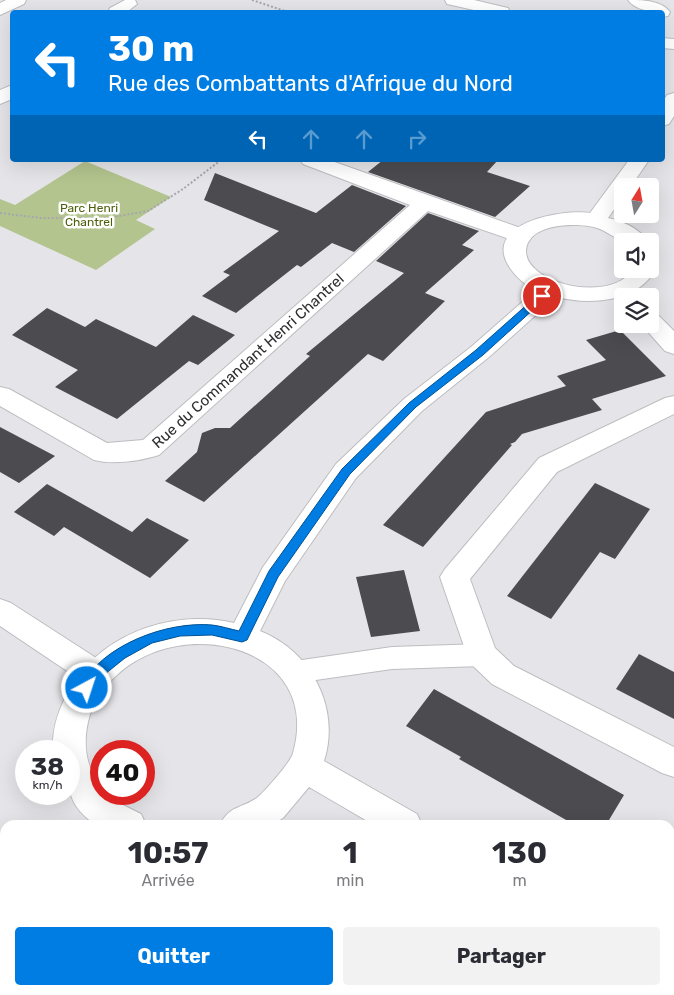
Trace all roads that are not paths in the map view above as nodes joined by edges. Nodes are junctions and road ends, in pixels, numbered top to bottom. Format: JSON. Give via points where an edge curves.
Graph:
{"nodes":[{"id":1,"x":18,"y":0,"type":"edge"},
{"id":2,"x":453,"y":0,"type":"edge"},
{"id":3,"x":0,"y":10,"type":"edge"},
{"id":4,"x":494,"y":10,"type":"edge"},
{"id":5,"x":674,"y":99,"type":"edge"},
{"id":6,"x":665,"y":115,"type":"edge"},
{"id":7,"x":315,"y":162,"type":"edge"},
{"id":8,"x":638,"y":162,"type":"edge"},
{"id":9,"x":425,"y":203,"type":"junction"},
{"id":10,"x":595,"y":221,"type":"junction"},
{"id":11,"x":625,"y":233,"type":"edge"},
{"id":12,"x":521,"y":236,"type":"junction"},
{"id":13,"x":638,"y":278,"type":"edge"},
{"id":14,"x":550,"y":288,"type":"junction"},
{"id":15,"x":629,"y":288,"type":"edge"},
{"id":16,"x":614,"y":293,"type":"edge"},
{"id":17,"x":659,"y":330,"type":"edge"},
{"id":18,"x":674,"y":346,"type":"edge"},
{"id":19,"x":0,"y":396,"type":"edge"},
{"id":20,"x":674,"y":404,"type":"edge"},
{"id":21,"x":0,"y":611,"type":"edge"},
{"id":22,"x":242,"y":637,"type":"junction"},
{"id":23,"x":482,"y":655,"type":"junction"},
{"id":24,"x":295,"y":672,"type":"junction"},
{"id":25,"x":96,"y":674,"type":"junction"},
{"id":26,"x":674,"y":762,"type":"edge"},
{"id":27,"x":304,"y":767,"type":"junction"},
{"id":28,"x":109,"y":820,"type":"edge"},
{"id":29,"x":247,"y":820,"type":"edge"},
{"id":30,"x":396,"y":820,"type":"edge"}],
"edges":[{"from":1,"to":3,"type":"street"},
{"from":2,"to":4,"type":"street"},
{"from":5,"to":6,"type":"street"},
{"from":7,"to":9,"type":"street"},
{"from":8,"to":10,"type":"street"},
{"from":9,"to":12,"type":"street"},
{"from":9,"to":19,"type":"street","name":"Rue du Commandant Henri Chantrel","via":[[150,449],[103,453]]},
{"from":10,"to":11,"type":"street"},
{"from":10,"to":12,"type":"street","via":[[552,220],[534,226]]},
{"from":12,"to":14,"type":"street","via":[[516,246],[516,257],[522,269]]},
{"from":13,"to":15,"type":"street"},
{"from":14,"to":16,"type":"street","via":[[587,294]]},
{"from":14,"to":22,"type":"street","via":[[480,352],[413,405],[346,471],[273,574]]},
{"from":17,"to":18,"type":"street"},
{"from":20,"to":23,"type":"street","via":[[548,465],[455,577]]},
{"from":21,"to":25,"type":"street"},
{"from":22,"to":24,"type":"street","via":[[272,651]]},
{"from":22,"to":25,"type":"street","via":[[212,630],[180,631],[149,639],[120,654]]},
{"from":23,"to":24,"type":"street","via":[[392,658]]},
{"from":23,"to":26,"type":"street","via":[[502,675]]},
{"from":24,"to":27,"type":"street","via":[[308,696],[313,722]]},
{"from":25,"to":28,"type":"street","via":[[78,701],[68,732],[71,762],[84,792]]},
{"from":27,"to":29,"type":"street","via":[[271,806]]},
{"from":27,"to":30,"type":"street"}]}
